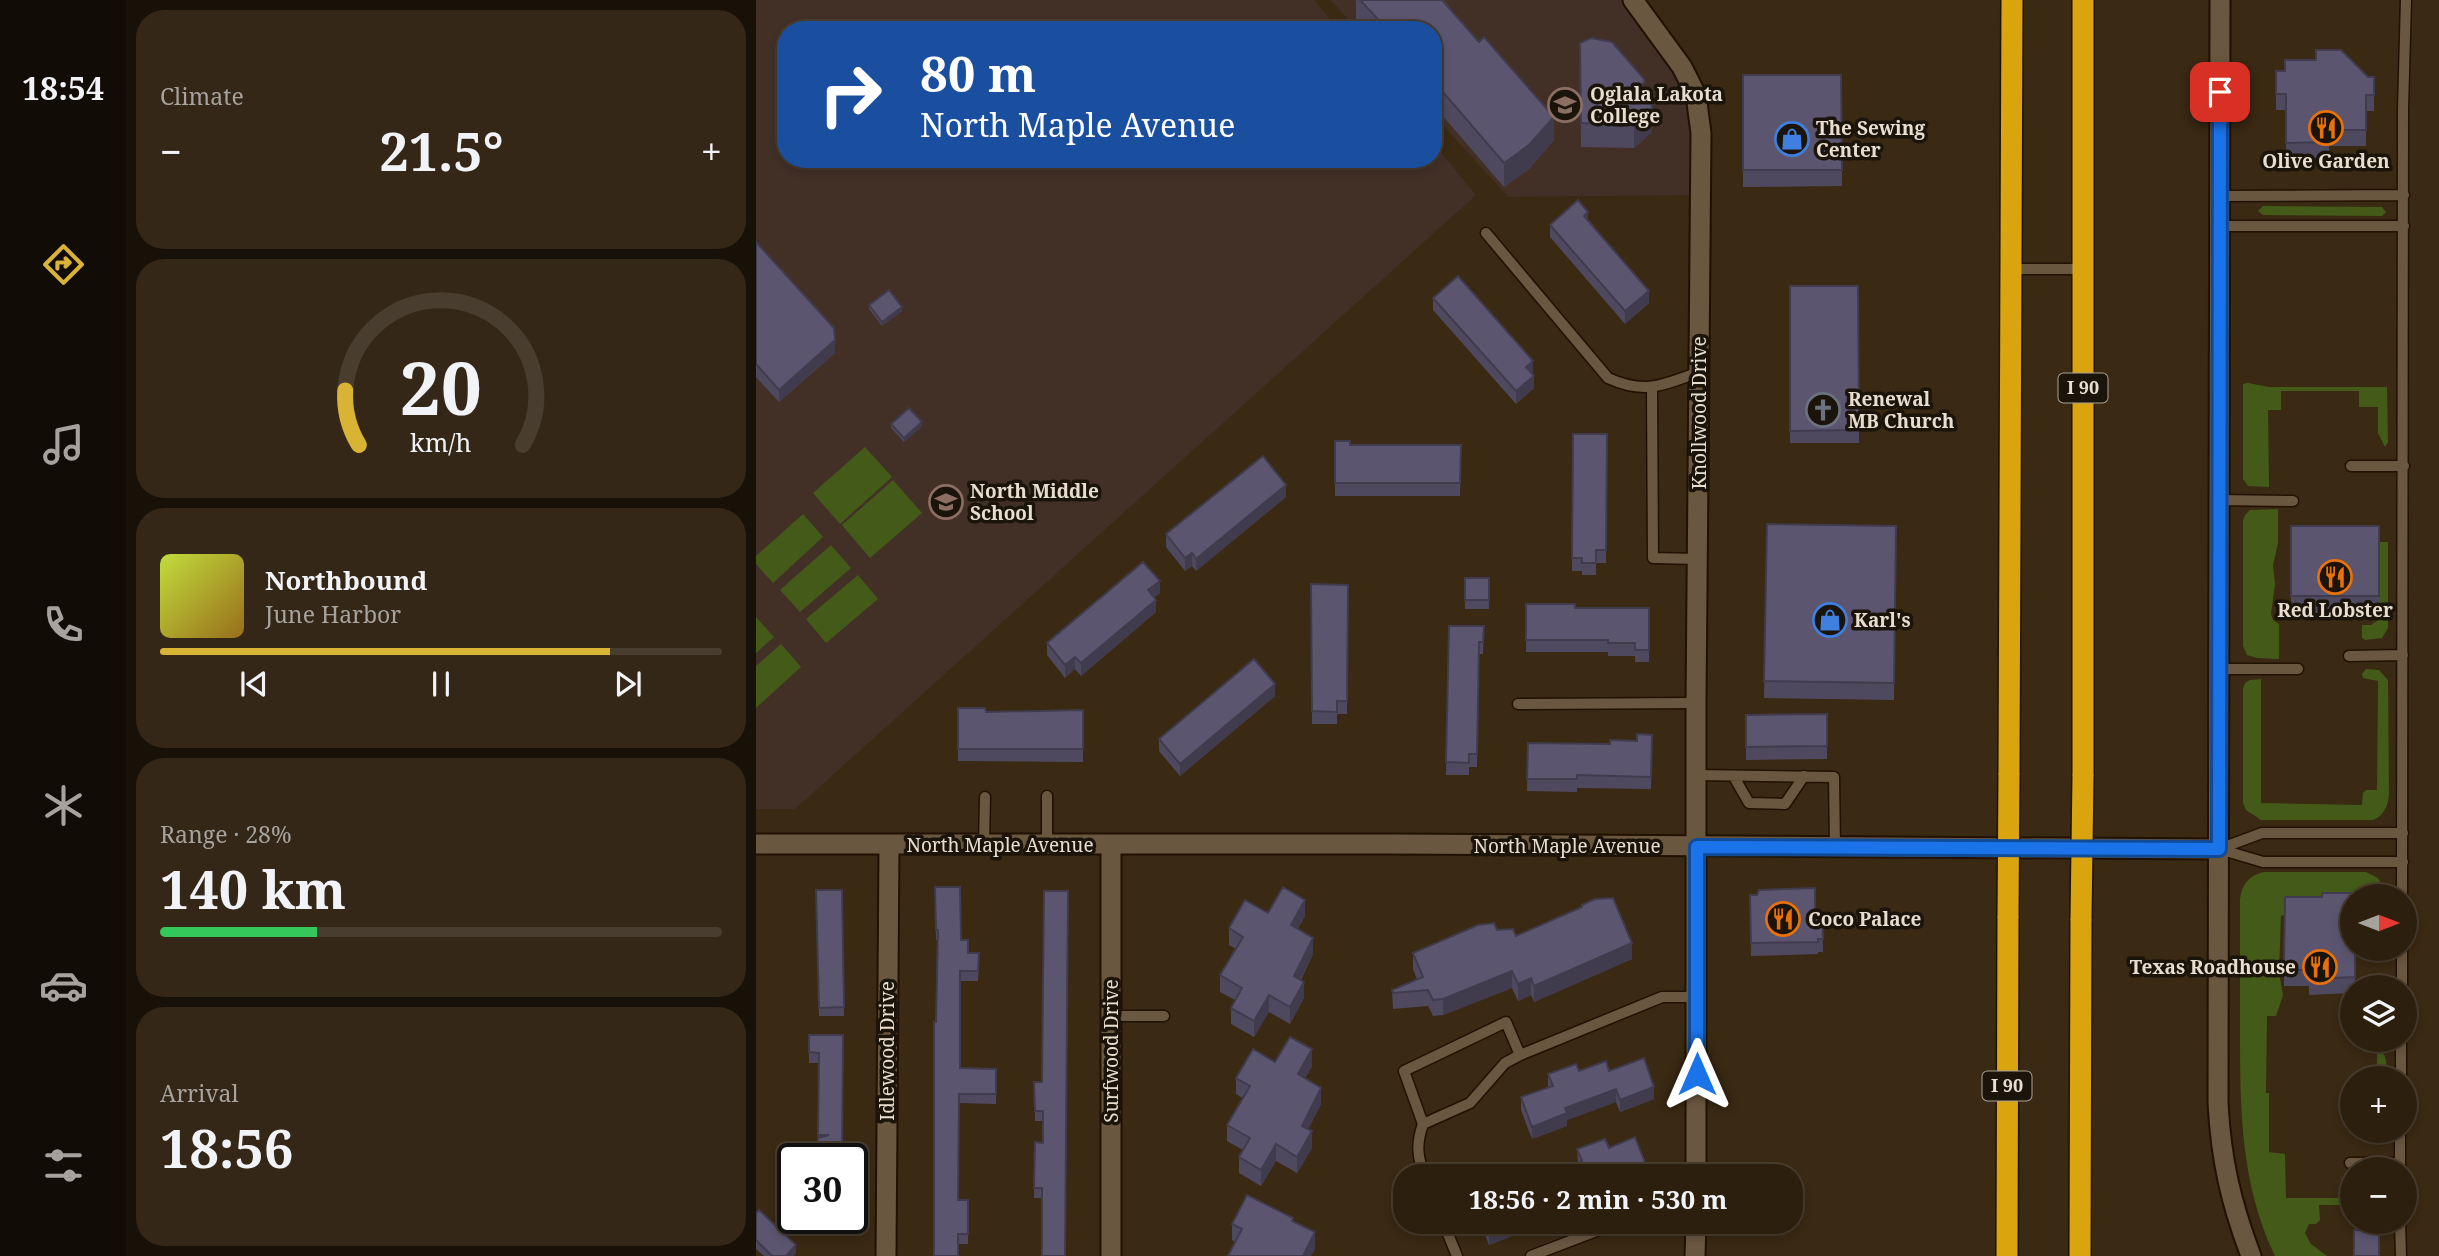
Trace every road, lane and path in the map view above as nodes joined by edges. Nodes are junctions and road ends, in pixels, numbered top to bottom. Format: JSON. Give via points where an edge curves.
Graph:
{"nodes":[{"id":1,"x":2012,"y":0,"type":"edge"},
{"id":2,"x":2083,"y":0,"type":"edge"},
{"id":3,"x":2220,"y":0,"type":"edge"},
{"id":4,"x":2406,"y":0,"type":"edge"},
{"id":5,"x":1635,"y":1,"type":"edge"},
{"id":6,"x":2404,"y":195,"type":"junction"},
{"id":7,"x":2220,"y":196,"type":"junction"},
{"id":8,"x":2220,"y":226,"type":"junction"},
{"id":9,"x":2404,"y":226,"type":"junction"},
{"id":10,"x":1486,"y":233,"type":"dead end"},
{"id":11,"x":2012,"y":269,"type":"junction"},
{"id":12,"x":2083,"y":269,"type":"junction"},
{"id":13,"x":1699,"y":372,"type":"junction"},
{"id":14,"x":1652,"y":388,"type":"junction"},
{"id":15,"x":2351,"y":466,"type":"dead end"},
{"id":16,"x":2404,"y":466,"type":"junction"},
{"id":17,"x":2219,"y":500,"type":"junction"},
{"id":18,"x":2293,"y":501,"type":"dead end"},
{"id":19,"x":1698,"y":559,"type":"junction"},
{"id":20,"x":2403,"y":655,"type":"junction"},
{"id":21,"x":2349,"y":656,"type":"dead end"},
{"id":22,"x":2219,"y":669,"type":"junction"},
{"id":23,"x":2298,"y":669,"type":"dead end"},
{"id":24,"x":1696,"y":703,"type":"junction"},
{"id":25,"x":1518,"y":704,"type":"dead end"},
{"id":26,"x":1696,"y":775,"type":"junction"},
{"id":27,"x":1734,"y":776,"type":"junction"},
{"id":28,"x":1804,"y":776,"type":"junction"},
{"id":29,"x":1047,"y":796,"type":"dead end"},
{"id":30,"x":985,"y":797,"type":"dead end"},
{"id":31,"x":2403,"y":833,"type":"junction"},
{"id":32,"x":756,"y":844,"type":"edge"},
{"id":33,"x":889,"y":845,"type":"junction"},
{"id":34,"x":984,"y":845,"type":"junction"},
{"id":35,"x":1047,"y":845,"type":"junction"},
{"id":36,"x":1111,"y":845,"type":"junction"},
{"id":37,"x":1697,"y":847,"type":"junction"},
{"id":38,"x":1835,"y":847,"type":"junction"},
{"id":39,"x":2219,"y":849,"type":"junction"},
{"id":40,"x":2403,"y":862,"type":"junction"},
{"id":41,"x":2402,"y":884,"type":"edge"},
{"id":42,"x":1697,"y":997,"type":"junction"},
{"id":43,"x":1111,"y":1016,"type":"junction"},
{"id":44,"x":1164,"y":1016,"type":"dead end"},
{"id":45,"x":1520,"y":1055,"type":"junction"},
{"id":46,"x":1423,"y":1124,"type":"junction"},
{"id":47,"x":1420,"y":1164,"type":"edge"},
{"id":48,"x":1696,"y":1164,"type":"edge"},
{"id":49,"x":1448,"y":1234,"type":"edge"},
{"id":50,"x":1589,"y":1234,"type":"edge"},
{"id":51,"x":1696,"y":1234,"type":"edge"},
{"id":52,"x":2400,"y":1234,"type":"edge"},
{"id":53,"x":886,"y":1256,"type":"edge"},
{"id":54,"x":1111,"y":1256,"type":"edge"},
{"id":55,"x":1457,"y":1256,"type":"edge"},
{"id":56,"x":1531,"y":1256,"type":"edge"},
{"id":57,"x":1695,"y":1256,"type":"edge"},
{"id":58,"x":2007,"y":1256,"type":"edge"},
{"id":59,"x":2080,"y":1256,"type":"edge"},
{"id":60,"x":2251,"y":1256,"type":"edge"},
{"id":61,"x":2401,"y":1256,"type":"edge"}],
"edges":[{"from":1,"to":11,"type":"highway","number":"I 90"},
{"from":2,"to":12,"type":"highway","number":"I 90"},
{"from":3,"to":7,"type":"street"},
{"from":4,"to":6,"type":"lane"},
{"from":5,"to":13,"type":"street","name":"Knollwood Drive","via":[[1696,95],[1702,133]]},
{"from":6,"to":7,"type":"lane"},
{"from":6,"to":9,"type":"lane"},
{"from":7,"to":8,"type":"street"},
{"from":8,"to":9,"type":"lane"},
{"from":8,"to":17,"type":"street"},
{"from":9,"to":16,"type":"lane"},
{"from":10,"to":14,"type":"lane","via":[[1608,378],[1627,387]]},
{"from":11,"to":12,"type":"lane"},
{"from":11,"to":58,"type":"highway","number":"I 90","bridge":true},
{"from":12,"to":59,"type":"highway","number":"I 90","bridge":true},
{"from":13,"to":14,"type":"lane"},
{"from":13,"to":19,"type":"street","name":"Knollwood Drive"},
{"from":14,"to":19,"type":"lane","via":[[1653,558]]},
{"from":15,"to":16,"type":"lane"},
{"from":16,"to":20,"type":"lane"},
{"from":17,"to":18,"type":"lane"},
{"from":17,"to":22,"type":"street"},
{"from":19,"to":24,"type":"street","name":"Knollwood Drive"},
{"from":20,"to":21,"type":"lane"},
{"from":20,"to":31,"type":"lane"},
{"from":22,"to":23,"type":"lane"},
{"from":22,"to":39,"type":"street"},
{"from":24,"to":25,"type":"lane"},
{"from":24,"to":26,"type":"street","name":"Knollwood Drive"},
{"from":26,"to":27,"type":"lane"},
{"from":26,"to":37,"type":"street","name":"Knollwood Drive"},
{"from":27,"to":28,"type":"lane"},
{"from":27,"to":28,"type":"lane","via":[[1749,803],[1785,804]]},
{"from":28,"to":38,"type":"lane","via":[[1834,776]]},
{"from":29,"to":35,"type":"lane"},
{"from":30,"to":34,"type":"lane"},
{"from":31,"to":39,"type":"lane","via":[[2262,833]]},
{"from":31,"to":40,"type":"lane"},
{"from":32,"to":33,"type":"street","name":"North Maple Avenue"},
{"from":33,"to":34,"type":"street","name":"North Maple Avenue"},
{"from":33,"to":53,"type":"street","name":"Idlewood Drive"},
{"from":34,"to":35,"type":"street","name":"North Maple Avenue"},
{"from":35,"to":36,"type":"street","name":"North Maple Avenue"},
{"from":36,"to":37,"type":"street","name":"North Maple Avenue"},
{"from":36,"to":43,"type":"street","name":"Surfwood Drive"},
{"from":37,"to":38,"type":"street","name":"North Maple Avenue"},
{"from":37,"to":42,"type":"street","name":"Knollwood Drive"},
{"from":38,"to":39,"type":"street","name":"North Maple Avenue"},
{"from":39,"to":40,"type":"lane","via":[[2263,862]]},
{"from":39,"to":60,"type":"street","via":[[2220,1140],[2228,1190]]},
{"from":40,"to":41,"type":"lane"},
{"from":42,"to":45,"type":"lane","via":[[1662,997]]},
{"from":42,"to":48,"type":"street","name":"Knollwood Drive"},
{"from":43,"to":44,"type":"lane"},
{"from":43,"to":54,"type":"street","name":"Surfwood Drive"},
{"from":45,"to":46,"type":"lane","via":[[1505,1063],[1470,1103]]},
{"from":45,"to":46,"type":"lane","via":[[1506,1022],[1404,1071]]},
{"from":46,"to":47,"type":"lane","via":[[1416,1143]]},
{"from":49,"to":55,"type":"lane"},
{"from":50,"to":56,"type":"lane"},
{"from":51,"to":57,"type":"street"},
{"from":52,"to":61,"type":"lane"}]}
